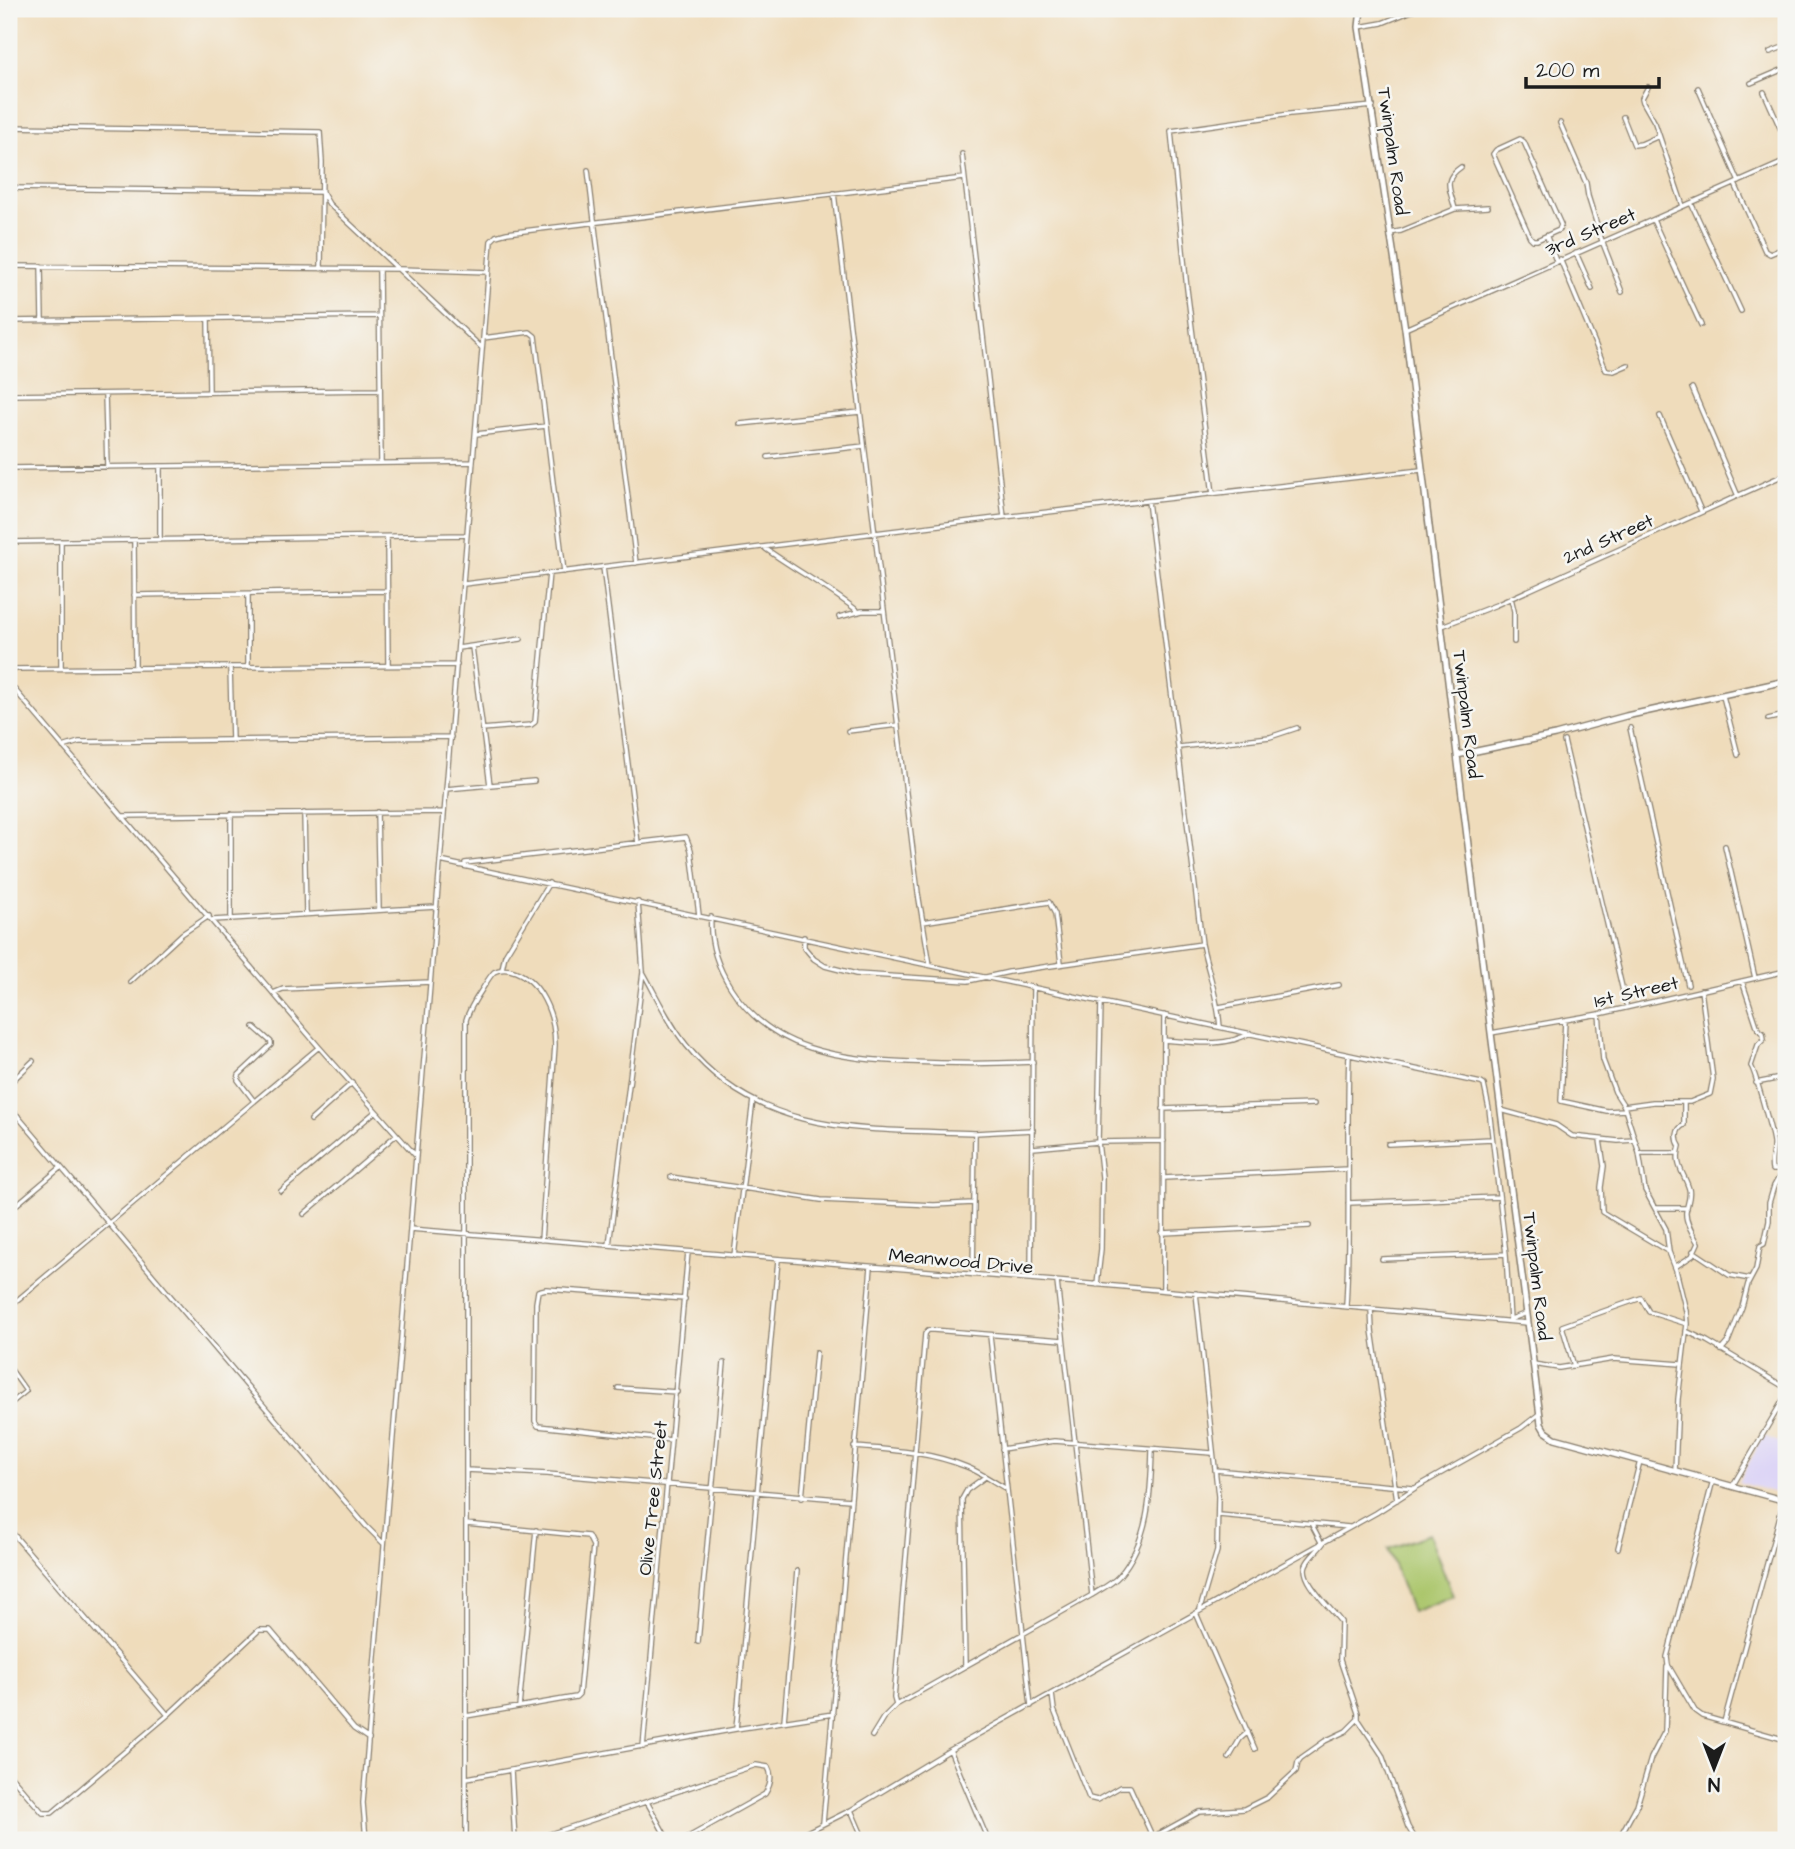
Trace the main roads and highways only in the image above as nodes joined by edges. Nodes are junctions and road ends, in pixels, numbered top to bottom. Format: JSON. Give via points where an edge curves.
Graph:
{"nodes":[{"id":1,"x":1361,"y":9,"type":"edge"},
{"id":2,"x":1786,"y":681,"type":"edge"},
{"id":3,"x":1457,"y":755,"type":"junction"},
{"id":4,"x":1785,"y":1501,"type":"edge"}],
"edges":[{"from":1,"to":3,"type":"main road","name":"Twinpalm Road","via":[[1359,27],[1405,329]]},
{"from":2,"to":3,"type":"main road"},
{"from":3,"to":4,"type":"main road","name":"Twinpalm Road","via":[[1539,1414],[1545,1431],[1555,1438]]}]}
